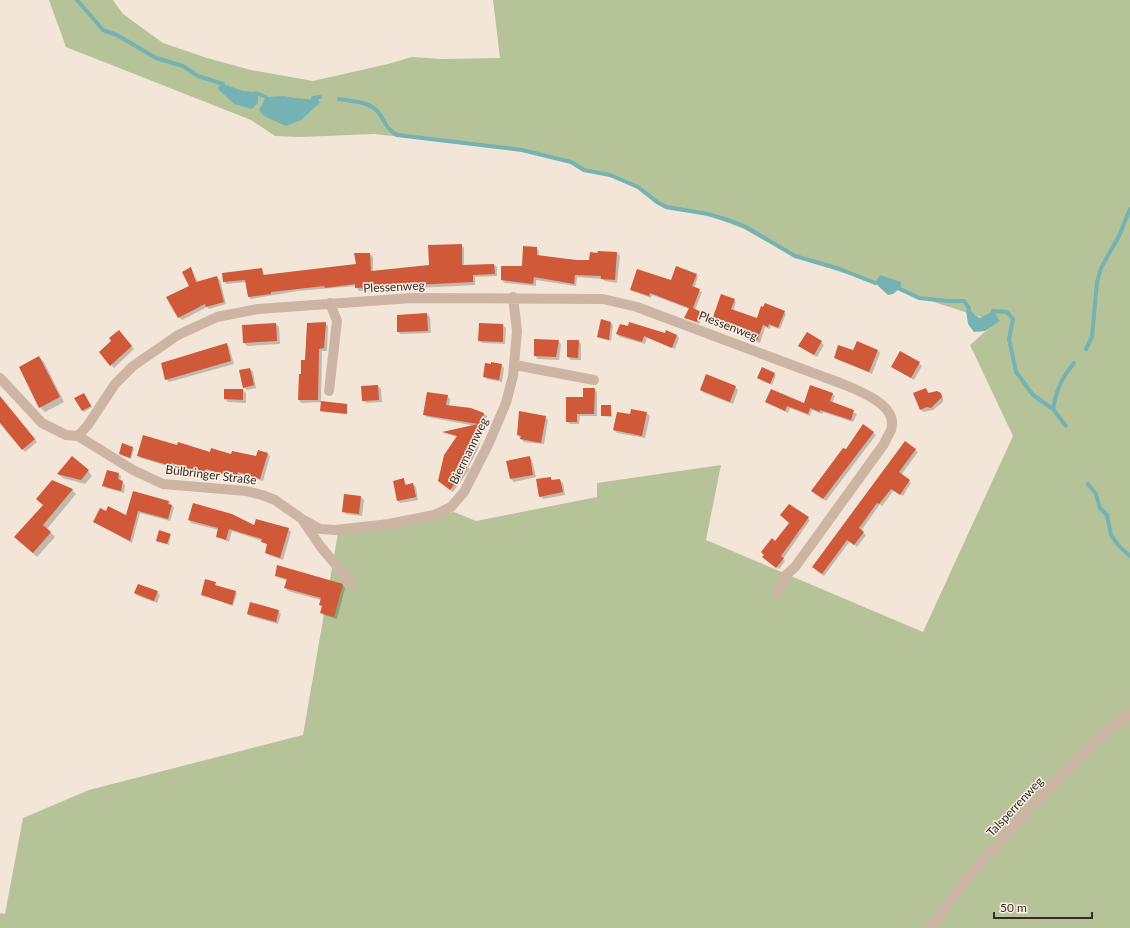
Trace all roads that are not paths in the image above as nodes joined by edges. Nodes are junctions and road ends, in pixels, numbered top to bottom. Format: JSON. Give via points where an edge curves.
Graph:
{"nodes":[{"id":1,"x":514,"y":297,"type":"junction"},
{"id":2,"x":330,"y":303,"type":"junction"},
{"id":3,"x":515,"y":365,"type":"junction"},
{"id":4,"x":0,"y":378,"type":"edge"},
{"id":5,"x":594,"y":380,"type":"dead end"},
{"id":6,"x":329,"y":391,"type":"dead end"},
{"id":7,"x":78,"y":436,"type":"junction"},
{"id":8,"x":302,"y":519,"type":"junction"},
{"id":9,"x":320,"y":529,"type":"joint"},
{"id":10,"x":351,"y":583,"type":"dead end"},
{"id":11,"x":776,"y":593,"type":"dead end"},
{"id":12,"x":1130,"y":714,"type":"edge"},
{"id":13,"x":930,"y":928,"type":"edge"}],
"edges":[{"from":1,"to":2,"type":"street","name":"Plessenweg","via":[[412,298]]},
{"from":1,"to":3,"type":"street","name":"Biermannweg","via":[[517,331]]},
{"from":1,"to":11,"type":"street","name":"Plessenweg","via":[[602,299],[637,307],[848,386],[871,397],[884,407],[892,424],[884,444],[795,567],[787,574]]},
{"from":2,"to":6,"type":"street","via":[[337,321]]},
{"from":2,"to":7,"type":"street","name":"Plessenweg","via":[[258,309],[216,317],[178,335],[134,366],[115,384]]},
{"from":3,"to":5,"type":"street"},
{"from":3,"to":9,"type":"street","name":"Biermannweg","via":[[506,403],[488,445],[464,492],[451,507],[434,515],[389,524],[335,530]]},
{"from":4,"to":7,"type":"street","name":"Bülbringer Straße","via":[[42,423],[66,435]]},
{"from":7,"to":8,"type":"street","name":"Bülbringer Straße","via":[[133,470],[163,484],[246,491],[275,500]]},
{"from":8,"to":9,"type":"street","name":"Bülbringer Straße"},
{"from":8,"to":10,"type":"street","name":"Bülbringer Straße"},
{"from":12,"to":13,"type":"street","name":"Talsperrenweg","via":[[1103,735],[1051,786],[967,878]]}]}
